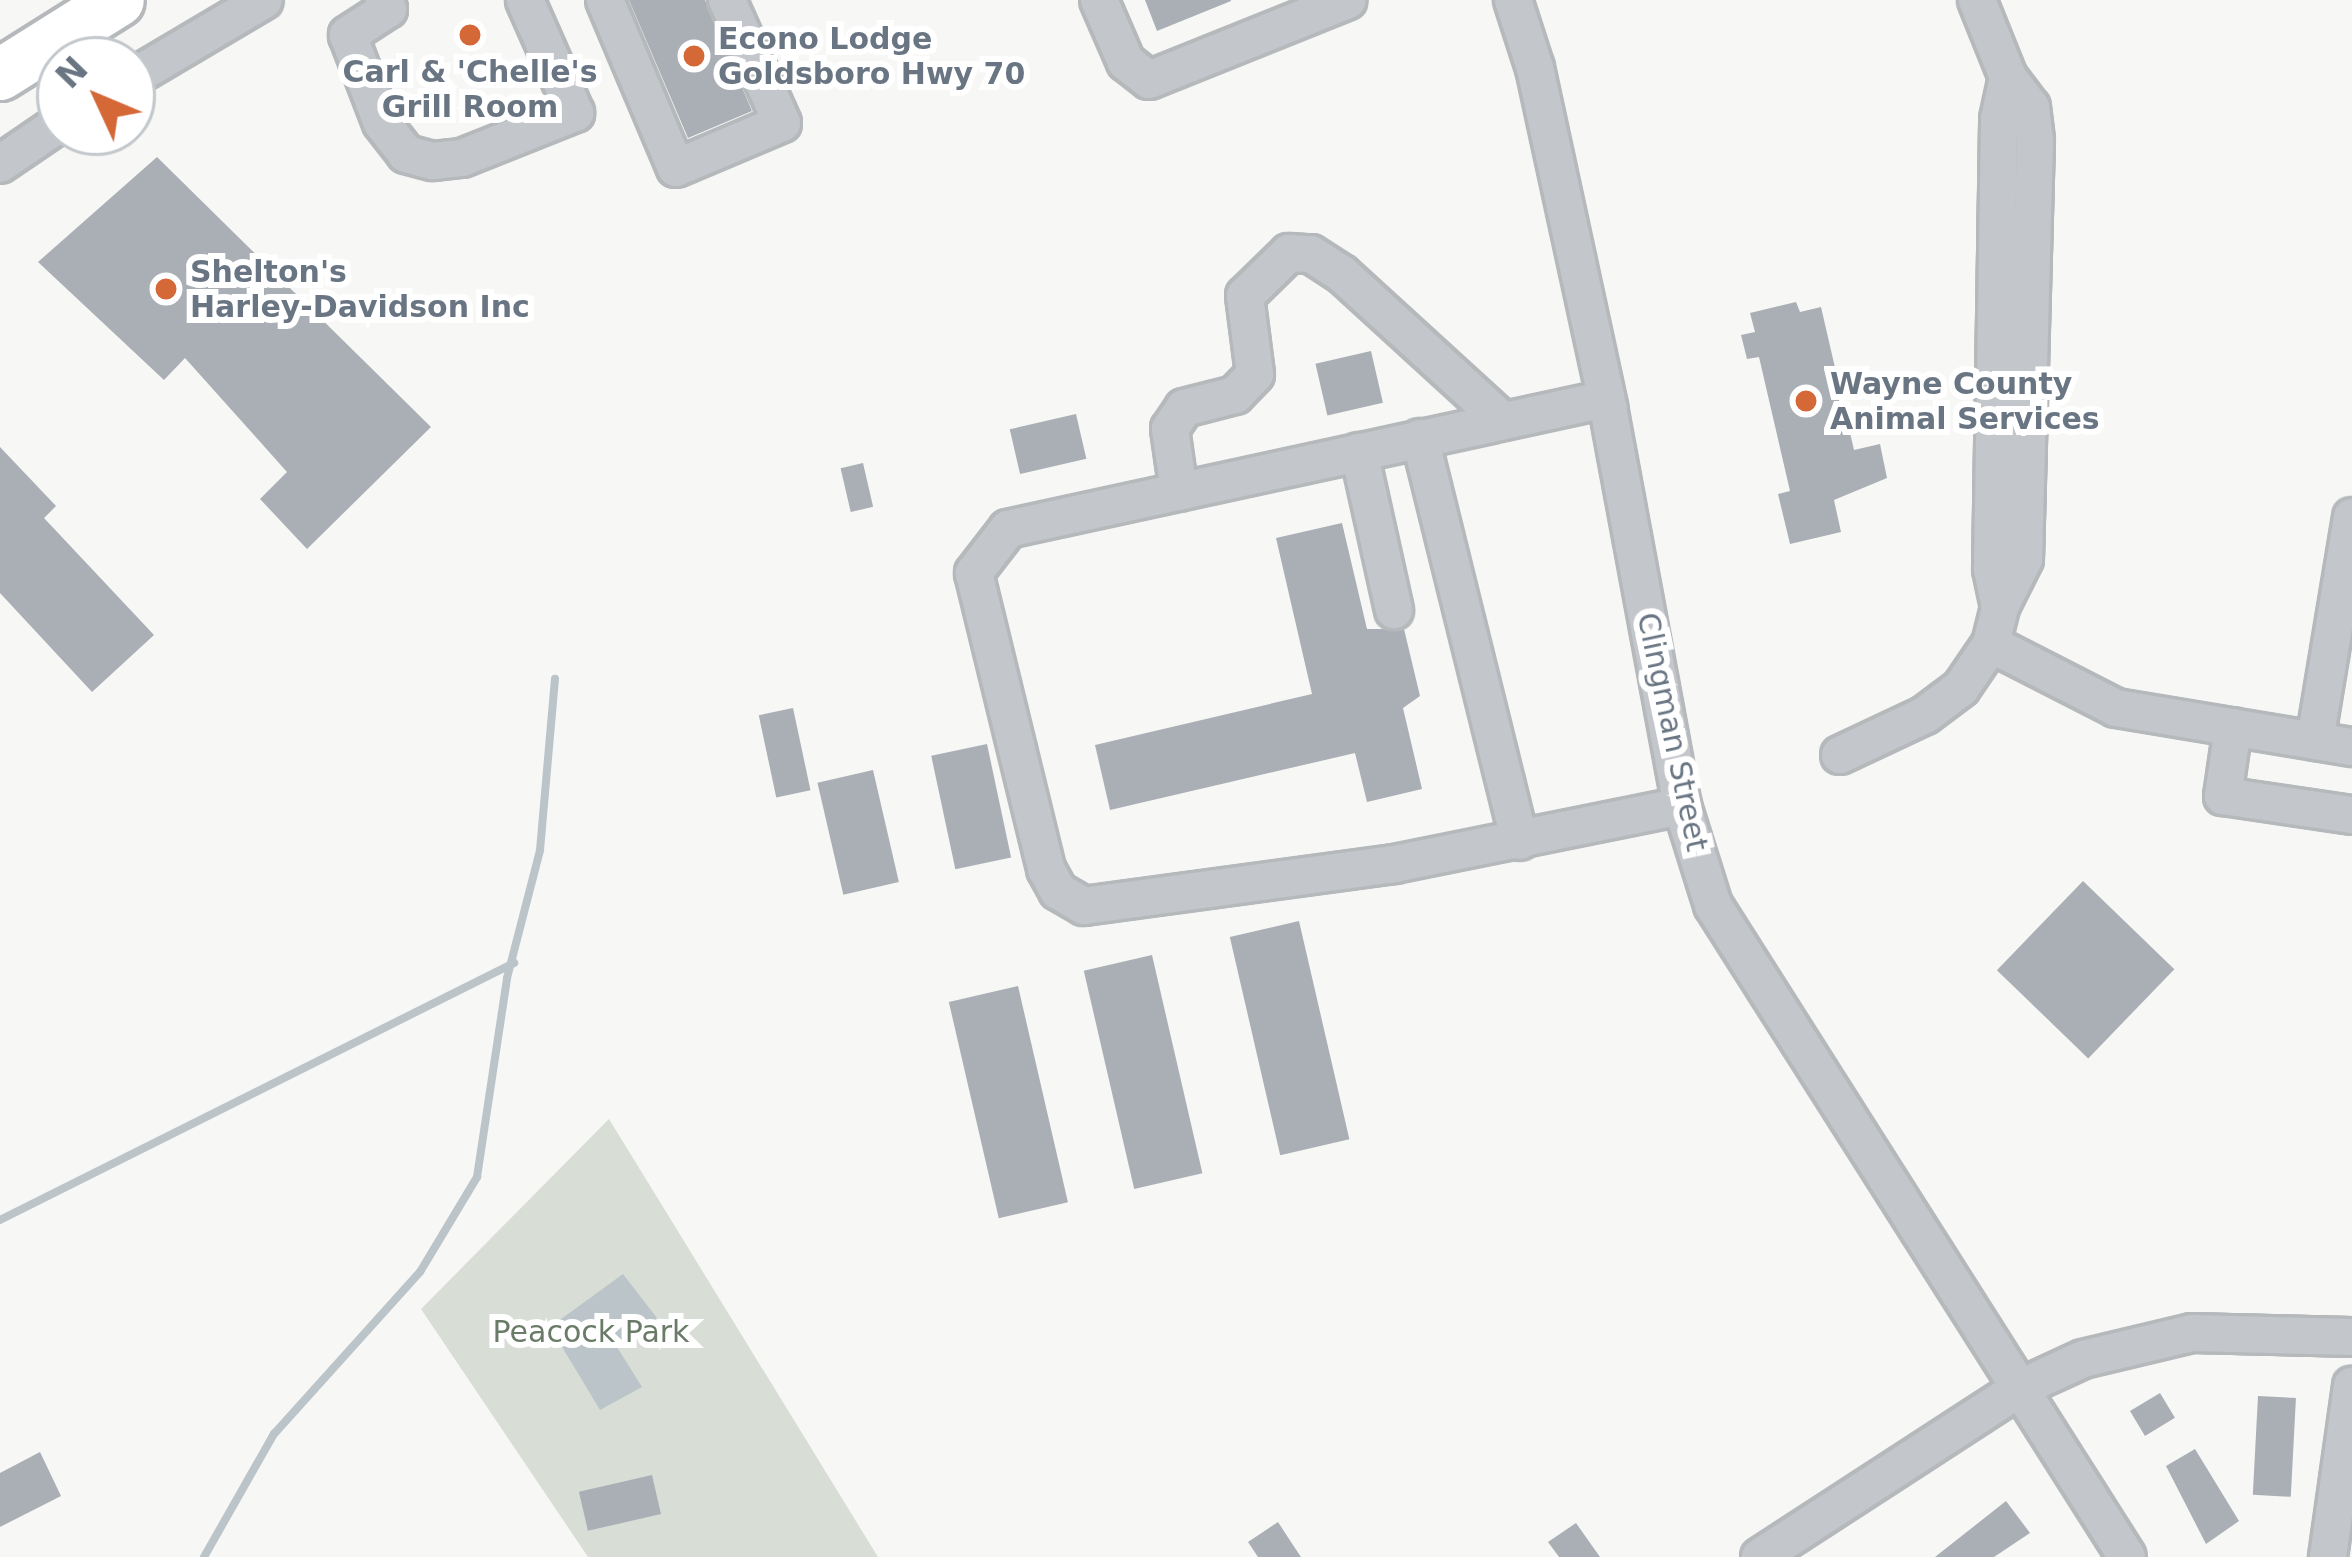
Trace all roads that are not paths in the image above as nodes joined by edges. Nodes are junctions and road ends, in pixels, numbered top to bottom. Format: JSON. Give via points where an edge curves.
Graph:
{"nodes":[{"id":1,"x":118,"y":0,"type":"edge"},
{"id":2,"x":264,"y":0,"type":"edge"},
{"id":3,"x":525,"y":0,"type":"edge"},
{"id":4,"x":605,"y":0,"type":"edge"},
{"id":5,"x":727,"y":0,"type":"edge"},
{"id":6,"x":1099,"y":0,"type":"edge"},
{"id":7,"x":1348,"y":0,"type":"edge"},
{"id":8,"x":1513,"y":0,"type":"edge"},
{"id":9,"x":1977,"y":0,"type":"edge"},
{"id":10,"x":393,"y":3,"type":"edge"},
{"id":11,"x":156,"y":64,"type":"edge"},
{"id":12,"x":0,"y":74,"type":"edge"},
{"id":13,"x":36,"y":139,"type":"edge"},
{"id":14,"x":0,"y":164,"type":"edge"},
{"id":15,"x":1606,"y":399,"type":"junction"},
{"id":16,"x":1503,"y":421,"type":"junction"},
{"id":17,"x":1420,"y":438,"type":"junction"},
{"id":18,"x":1359,"y":452,"type":"junction"},
{"id":19,"x":1179,"y":492,"type":"junction"},
{"id":20,"x":2352,"y":517,"type":"edge"},
{"id":21,"x":1394,"y":610,"type":"dead end"},
{"id":22,"x":2342,"y":637,"type":"edge"},
{"id":23,"x":1991,"y":644,"type":"junction"},
{"id":24,"x":2233,"y":728,"type":"junction"},
{"id":25,"x":2315,"y":741,"type":"junction"},
{"id":26,"x":2352,"y":747,"type":"edge"},
{"id":27,"x":1840,"y":755,"type":"dead end"},
{"id":28,"x":1682,"y":806,"type":"junction"},
{"id":29,"x":2352,"y":815,"type":"edge"},
{"id":30,"x":1520,"y":841,"type":"junction"},
{"id":31,"x":2352,"y":1337,"type":"edge"},
{"id":32,"x":2352,"y":1386,"type":"edge"},
{"id":33,"x":2020,"y":1388,"type":"junction"},
{"id":34,"x":1760,"y":1557,"type":"edge"},
{"id":35,"x":2127,"y":1557,"type":"edge"},
{"id":36,"x":2328,"y":1557,"type":"edge"}],
"edges":[{"from":1,"to":12,"type":"highway"},
{"from":2,"to":11,"type":"street"},
{"from":3,"to":10,"type":"street","via":[[575,113],[463,158],[433,161],[406,154],[382,123],[348,35]]},
{"from":4,"to":5,"type":"street","via":[[676,168],[782,123]]},
{"from":6,"to":7,"type":"street","via":[[1126,62],[1149,80]]},
{"from":8,"to":15,"type":"street","name":"Clingman Street"},
{"from":9,"to":23,"type":"street","via":[[2008,77],[2031,107],[2035,141],[2024,560]]},
{"from":13,"to":14,"type":"street"},
{"from":15,"to":16,"type":"street"},
{"from":15,"to":28,"type":"street","name":"Clingman Street"},
{"from":16,"to":17,"type":"street"},
{"from":16,"to":19,"type":"street","via":[[1342,274],[1311,254],[1289,253],[1245,296],[1255,374],[1235,394],[1184,408],[1170,429]]},
{"from":17,"to":18,"type":"street"},
{"from":17,"to":30,"type":"street"},
{"from":18,"to":19,"type":"street"},
{"from":18,"to":21,"type":"street"},
{"from":19,"to":30,"type":"street","via":[[1008,529],[974,573],[1046,869],[1058,890],[1084,906]]},
{"from":20,"to":22,"type":"street"},
{"from":22,"to":25,"type":"street"},
{"from":23,"to":24,"type":"street","via":[[2116,708]]},
{"from":23,"to":27,"type":"street","via":[[1961,688],[1925,715]]},
{"from":24,"to":25,"type":"street"},
{"from":24,"to":29,"type":"street","via":[[2223,796]]},
{"from":25,"to":26,"type":"street"},
{"from":28,"to":30,"type":"street"},
{"from":28,"to":33,"type":"street","name":"Clingman Street","via":[[1713,905]]},
{"from":31,"to":33,"type":"street","via":[[2192,1333],[2083,1359]]},
{"from":32,"to":36,"type":"street"},
{"from":33,"to":34,"type":"street"},
{"from":33,"to":35,"type":"street","name":"Clingman Street"}]}
